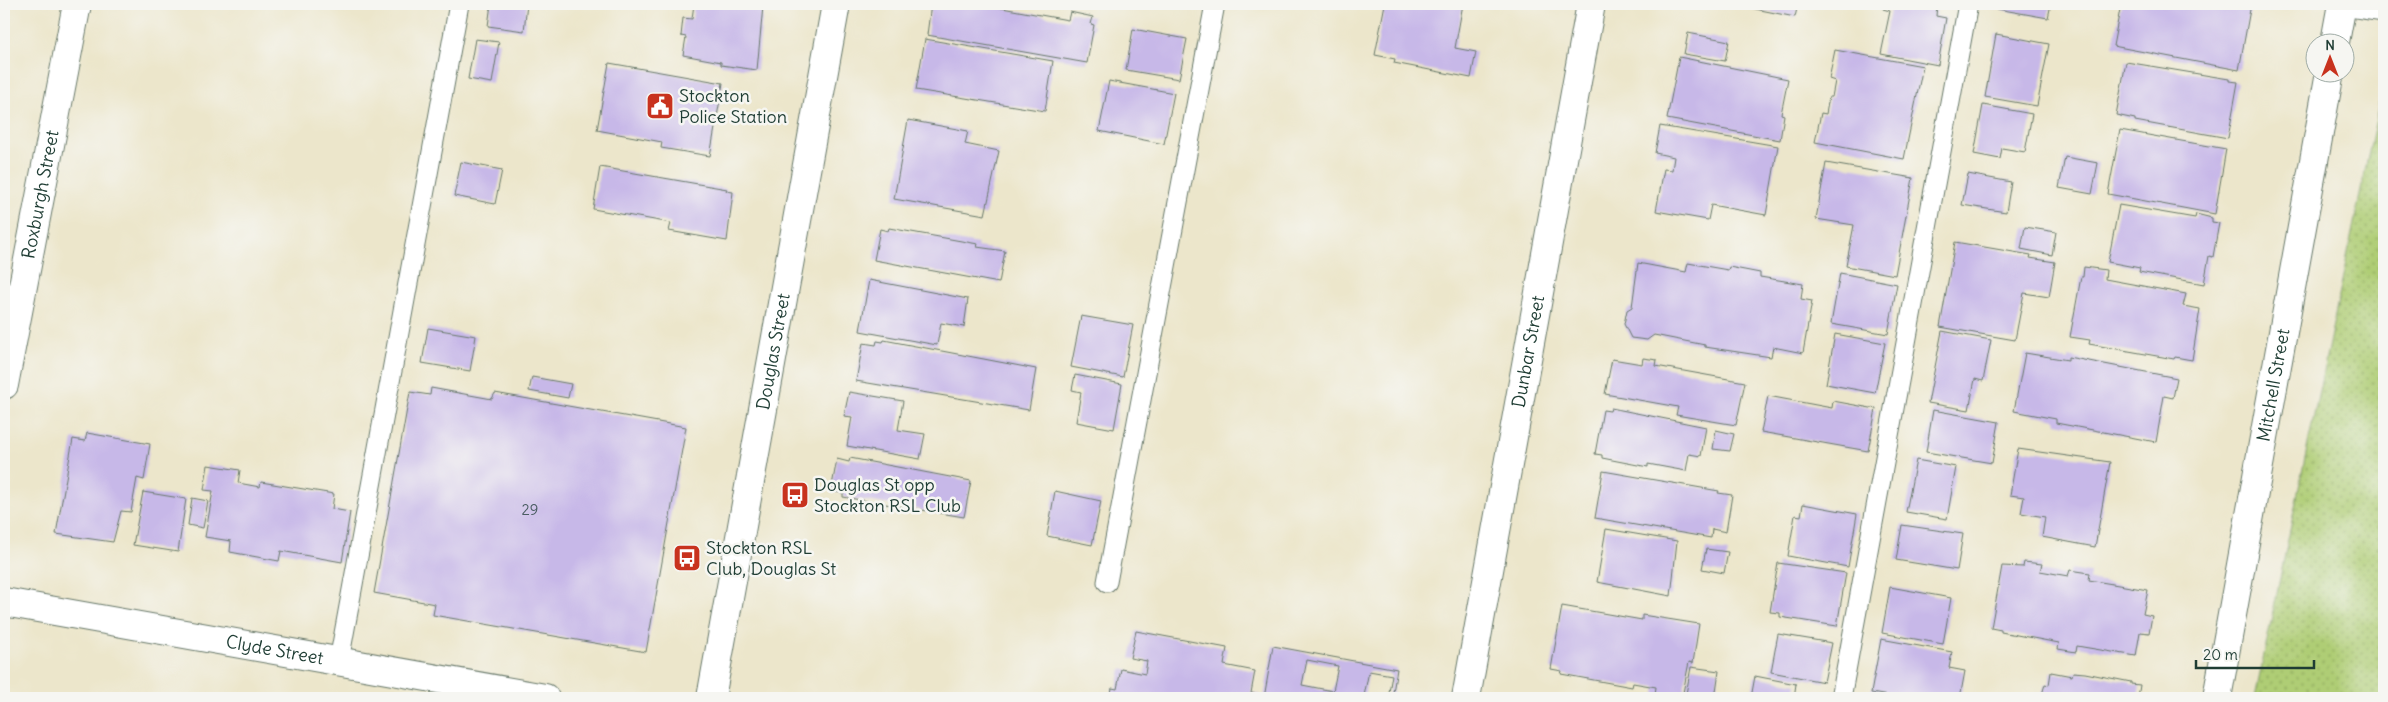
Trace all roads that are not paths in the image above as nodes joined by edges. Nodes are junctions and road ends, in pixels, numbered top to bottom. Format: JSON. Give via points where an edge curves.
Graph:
{"nodes":[{"id":1,"x":77,"y":4,"type":"edge"},
{"id":2,"x":459,"y":4,"type":"edge"},
{"id":3,"x":836,"y":4,"type":"edge"},
{"id":4,"x":1215,"y":4,"type":"edge"},
{"id":5,"x":1591,"y":4,"type":"edge"},
{"id":6,"x":1968,"y":4,"type":"edge"},
{"id":7,"x":2342,"y":5,"type":"edge"},
{"id":8,"x":2384,"y":12,"type":"edge"},
{"id":9,"x":2337,"y":32,"type":"edge"},
{"id":10,"x":2328,"y":82,"type":"edge"},
{"id":11,"x":4,"y":385,"type":"edge"},
{"id":12,"x":1108,"y":582,"type":"dead end"},
{"id":13,"x":4,"y":602,"type":"edge"},
{"id":14,"x":339,"y":662,"type":"junction"},
{"id":15,"x":545,"y":698,"type":"edge"},
{"id":16,"x":711,"y":698,"type":"edge"},
{"id":17,"x":1466,"y":698,"type":"edge"},
{"id":18,"x":1841,"y":698,"type":"edge"},
{"id":19,"x":2217,"y":698,"type":"edge"}],
"edges":[{"from":1,"to":11,"type":"street","name":"Roxburgh Street"},
{"from":2,"to":14,"type":"lane"},
{"from":3,"to":16,"type":"street","name":"Douglas Street"},
{"from":4,"to":12,"type":"lane"},
{"from":5,"to":17,"type":"street","name":"Dunbar Street"},
{"from":6,"to":18,"type":"lane"},
{"from":7,"to":8,"type":"lane"},
{"from":7,"to":9,"type":"street"},
{"from":10,"to":19,"type":"street","name":"Mitchell Street"},
{"from":13,"to":14,"type":"street","name":"Clyde Street"},
{"from":14,"to":15,"type":"street","name":"Clyde Street"}]}
